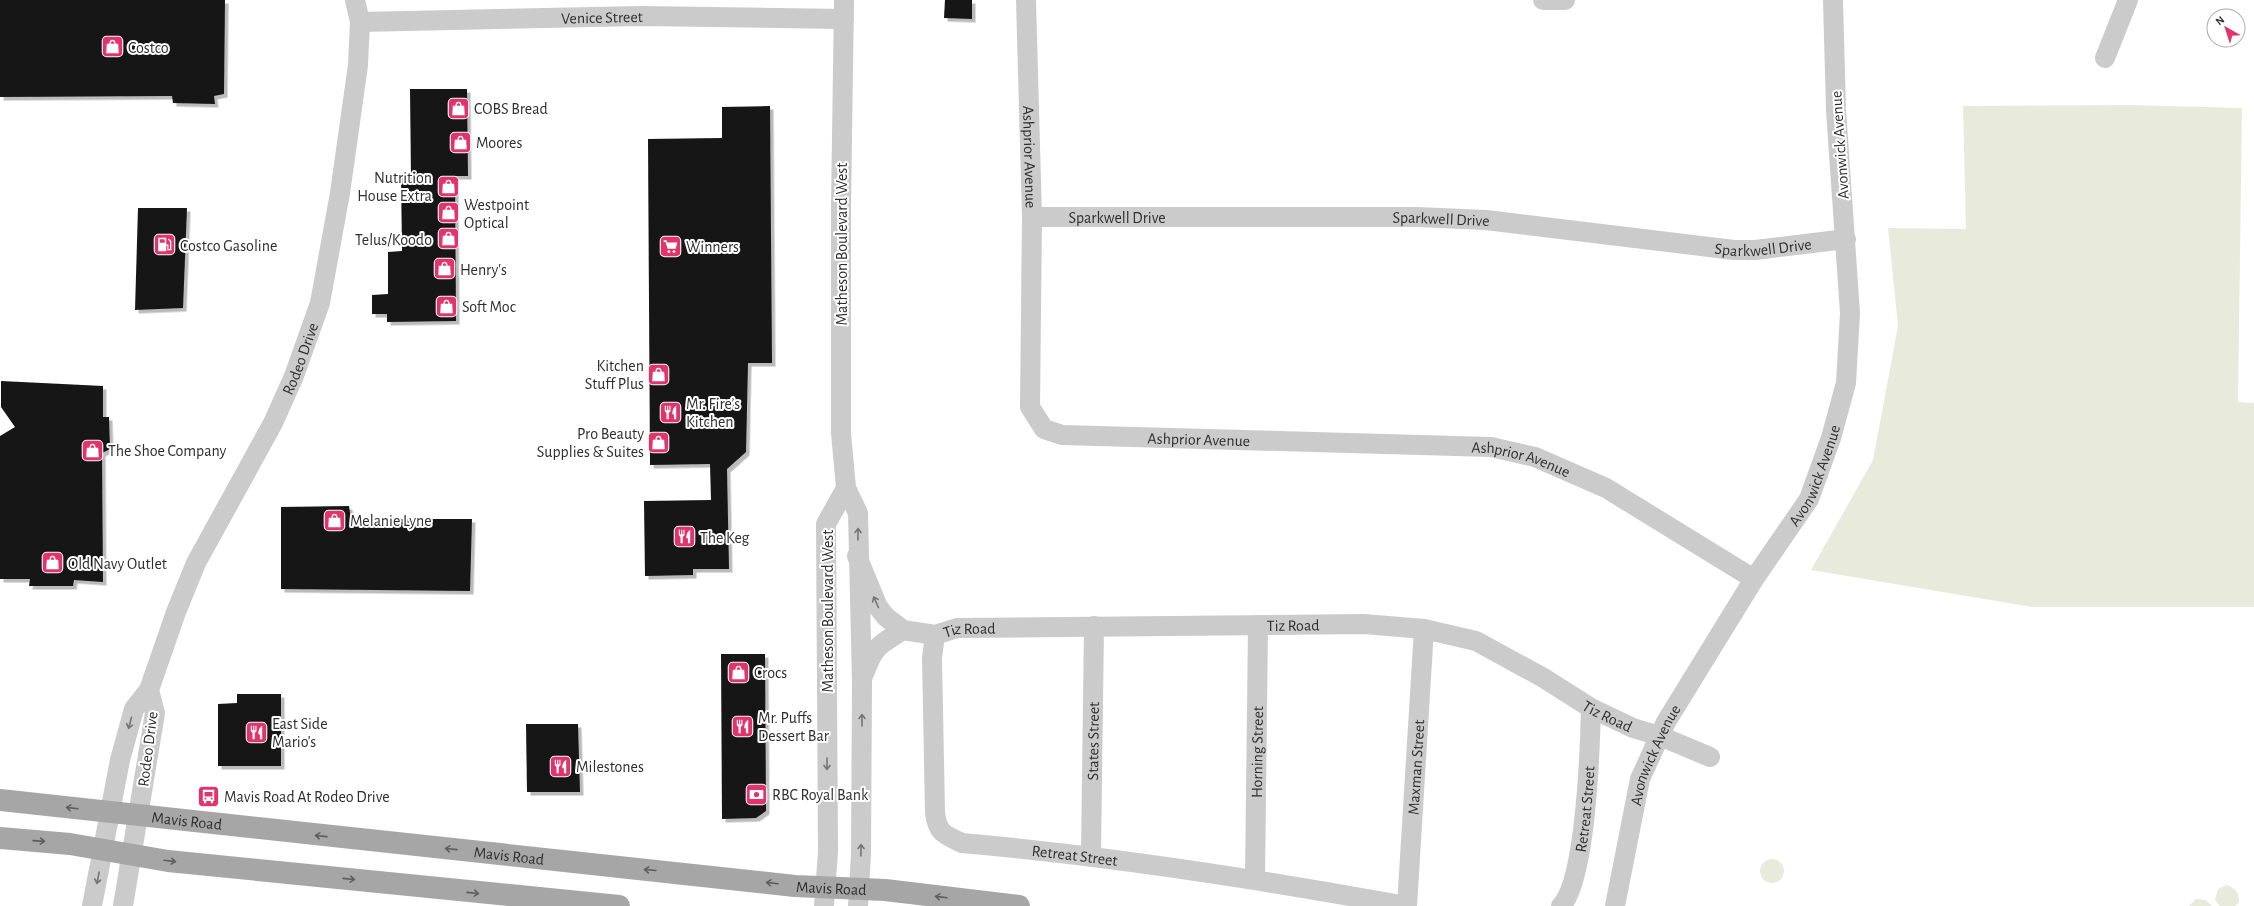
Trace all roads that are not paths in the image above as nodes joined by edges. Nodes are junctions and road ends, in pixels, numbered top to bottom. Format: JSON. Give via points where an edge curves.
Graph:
{"nodes":[{"id":1,"x":355,"y":0,"type":"edge"},
{"id":2,"x":1026,"y":0,"type":"edge"},
{"id":3,"x":1543,"y":0,"type":"edge"},
{"id":4,"x":1564,"y":0,"type":"edge"},
{"id":5,"x":1833,"y":0,"type":"edge"},
{"id":6,"x":2128,"y":0,"type":"edge"},
{"id":7,"x":844,"y":10,"type":"edge"},
{"id":8,"x":360,"y":22,"type":"junction"},
{"id":9,"x":2105,"y":58,"type":"dead end"},
{"id":10,"x":1032,"y":217,"type":"junction"},
{"id":11,"x":1846,"y":239,"type":"junction"},
{"id":12,"x":846,"y":488,"type":"junction"},
{"id":13,"x":857,"y":556,"type":"junction"},
{"id":14,"x":1754,"y":579,"type":"junction"},
{"id":15,"x":1258,"y":625,"type":"junction"},
{"id":16,"x":1094,"y":626,"type":"junction"},
{"id":17,"x":1424,"y":629,"type":"junction"},
{"id":18,"x":903,"y":630,"type":"junction"},
{"id":19,"x":935,"y":635,"type":"junction"},
{"id":20,"x":862,"y":683,"type":"junction"},
{"id":21,"x":149,"y":690,"type":"junction"},
{"id":22,"x":1591,"y":708,"type":"junction"},
{"id":23,"x":1660,"y":736,"type":"junction"},
{"id":24,"x":1710,"y":757,"type":"dead end"},
{"id":25,"x":0,"y":800,"type":"edge"},
{"id":26,"x":111,"y":812,"type":"junction"},
{"id":27,"x":138,"y":815,"type":"junction"},
{"id":28,"x":0,"y":838,"type":"edge"},
{"id":29,"x":104,"y":849,"type":"junction"},
{"id":30,"x":131,"y":854,"type":"junction"},
{"id":31,"x":1091,"y":855,"type":"junction"},
{"id":32,"x":1255,"y":878,"type":"junction"},
{"id":33,"x":824,"y":897,"type":"edge"},
{"id":34,"x":858,"y":897,"type":"edge"},
{"id":35,"x":92,"y":906,"type":"edge"},
{"id":36,"x":123,"y":906,"type":"edge"},
{"id":37,"x":619,"y":906,"type":"edge"},
{"id":38,"x":1019,"y":906,"type":"edge"},
{"id":39,"x":1407,"y":906,"type":"edge"},
{"id":40,"x":1560,"y":906,"type":"edge"},
{"id":41,"x":1615,"y":906,"type":"edge"}],
"edges":[{"from":1,"to":8,"type":"street","name":"Rodeo Drive"},
{"from":2,"to":10,"type":"street","name":"Ashprior Avenue"},
{"from":3,"to":4,"type":"street"},
{"from":5,"to":11,"type":"street","name":"Avonwick Avenue","via":[[1836,110]]},
{"from":6,"to":9,"type":"street"},
{"from":7,"to":8,"type":"street","name":"Venice Street"},
{"from":7,"to":12,"type":"street","name":"Matheson Boulevard West","via":[[841,434]]},
{"from":8,"to":21,"type":"street","name":"Rodeo Drive","via":[[358,65],[341,186],[320,303],[294,376],[272,423],[196,563]]},
{"from":10,"to":11,"type":"street","name":"Sparkwell Drive","via":[[1417,217],[1486,220],[1734,250],[1755,250]]},
{"from":10,"to":14,"type":"street","name":"Ashprior Avenue","via":[[1030,407],[1044,429],[1062,435],[1491,447],[1535,457],[1606,488]]},
{"from":11,"to":14,"type":"street","name":"Avonwick Avenue","via":[[1850,313],[1846,383],[1832,438],[1809,499]]},
{"from":13,"to":12,"type":"street","name":"Matheson Boulevard West","one_way":true,"via":[[858,513]]},
{"from":12,"to":33,"type":"street","name":"Matheson Boulevard West","one_way":true,"via":[[826,524],[828,852]]},
{"from":18,"to":13,"type":"street","name":"Tiz Road","one_way":true,"via":[[878,607]]},
{"from":13,"to":20,"type":"street","name":"Matheson Boulevard West"},
{"from":14,"to":23,"type":"street","name":"Avonwick Avenue","via":[[1666,722]]},
{"from":15,"to":16,"type":"street","name":"Tiz Road"},
{"from":15,"to":17,"type":"street","name":"Tiz Road","via":[[1364,624]]},
{"from":15,"to":32,"type":"street","name":"Horning Street"},
{"from":16,"to":19,"type":"street","name":"Tiz Road","via":[[958,628]]},
{"from":16,"to":31,"type":"street","name":"States Street"},
{"from":17,"to":22,"type":"street","name":"Tiz Road","via":[[1476,641],[1542,677]]},
{"from":17,"to":39,"type":"street","name":"Maxman Street"},
{"from":18,"to":19,"type":"street","name":"Tiz Road"},
{"from":18,"to":20,"type":"street","via":[[879,645],[871,656]]},
{"from":19,"to":31,"type":"street","name":"Retreat Street","via":[[932,658],[937,827],[945,835],[962,843]]},
{"from":34,"to":20,"type":"street","name":"Matheson Boulevard West","one_way":true},
{"from":21,"to":26,"type":"street","name":"Rodeo Drive","one_way":true,"via":[[134,709],[120,760]]},
{"from":21,"to":27,"type":"street","name":"Rodeo Drive","via":[[155,713]]},
{"from":22,"to":23,"type":"street","name":"Tiz Road","via":[[1633,728]]},
{"from":22,"to":40,"type":"street","name":"Retreat Street","via":[[1589,784],[1574,883],[1567,899]]},
{"from":23,"to":24,"type":"street","name":"Tiz Road"},
{"from":23,"to":41,"type":"street","name":"Avonwick Avenue","via":[[1640,779]]},
{"from":26,"to":25,"type":"main road","name":"Mavis Road","one_way":true},
{"from":26,"to":27,"type":"main road","name":"Mavis Road"},
{"from":26,"to":29,"type":"street","name":"Rodeo Drive"},
{"from":27,"to":30,"type":"street","name":"Rodeo Drive"},
{"from":33,"to":27,"type":"main road","name":"Mavis Road","one_way":true,"via":[[583,864]]},
{"from":28,"to":29,"type":"main road","one_way":true},
{"from":29,"to":30,"type":"main road"},
{"from":29,"to":35,"type":"street","name":"Rodeo Drive","one_way":true},
{"from":30,"to":36,"type":"street","name":"Rodeo Drive"},
{"from":30,"to":37,"type":"main road","one_way":true,"via":[[168,861]]},
{"from":31,"to":32,"type":"street","name":"Retreat Street"},
{"from":32,"to":39,"type":"street","name":"Retreat Street"},
{"from":33,"to":34,"type":"main road","name":"Mavis Road"},
{"from":38,"to":34,"type":"main road","name":"Mavis Road","one_way":true}]}
